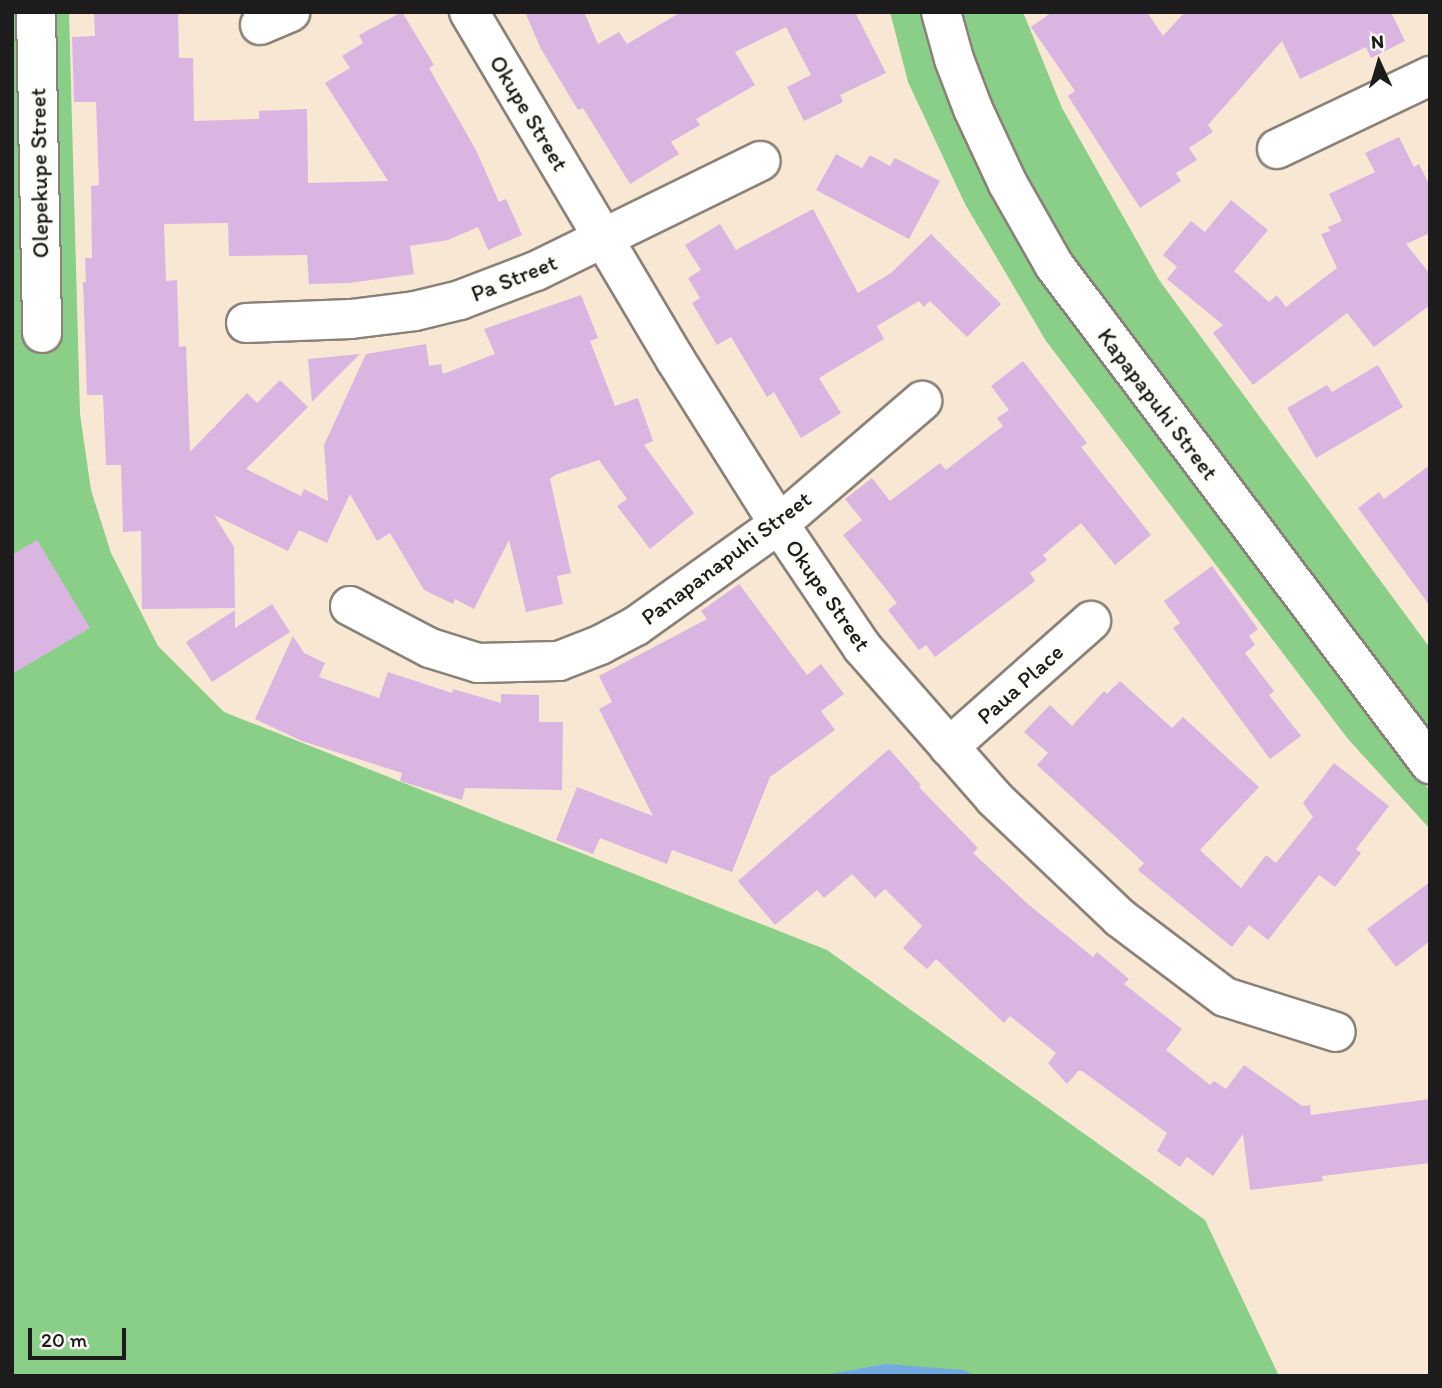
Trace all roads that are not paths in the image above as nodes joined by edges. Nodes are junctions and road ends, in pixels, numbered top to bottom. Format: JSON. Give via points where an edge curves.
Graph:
{"nodes":[{"id":1,"x":36,"y":12,"type":"edge"},
{"id":2,"x":469,"y":12,"type":"edge"},
{"id":3,"x":942,"y":12,"type":"edge"},
{"id":4,"x":1430,"y":76,"type":"edge"},
{"id":5,"x":1277,"y":149,"type":"dead end"},
{"id":6,"x":761,"y":161,"type":"dead end"},
{"id":7,"x":604,"y":239,"type":"junction"},
{"id":8,"x":246,"y":323,"type":"dead end"},
{"id":9,"x":42,"y":333,"type":"dead end"},
{"id":10,"x":922,"y":401,"type":"dead end"},
{"id":11,"x":779,"y":524,"type":"junction"},
{"id":12,"x":350,"y":606,"type":"dead end"},
{"id":13,"x":1091,"y":621,"type":"dead end"},
{"id":14,"x":949,"y":747,"type":"junction"},
{"id":15,"x":1430,"y":764,"type":"edge"},
{"id":16,"x":1336,"y":1032,"type":"dead end"}],
"edges":[{"from":1,"to":9,"type":"street","name":"Olepekupe Street"},
{"from":2,"to":7,"type":"street","name":"Okupe Street"},
{"from":3,"to":15,"type":"street","name":"Kapapapuhi Street","via":[[973,109],[1008,184],[1054,264]]},
{"from":4,"to":5,"type":"street"},
{"from":6,"to":7,"type":"street","name":"Pa Street"},
{"from":7,"to":8,"type":"street","name":"Pa Street","via":[[460,300],[415,311]]},
{"from":7,"to":11,"type":"street","name":"Okupe Street"},
{"from":10,"to":11,"type":"street","name":"Panapanapuhi Street"},
{"from":11,"to":12,"type":"street","name":"Panapanapuhi Street","via":[[636,626],[559,661],[478,663],[430,648]]},
{"from":11,"to":14,"type":"street","name":"Okupe Street","via":[[862,647]]},
{"from":13,"to":14,"type":"street","name":"Paua Place"},
{"from":14,"to":16,"type":"street","name":"Okupe Street","via":[[994,798],[1120,918],[1225,997]]}]}
